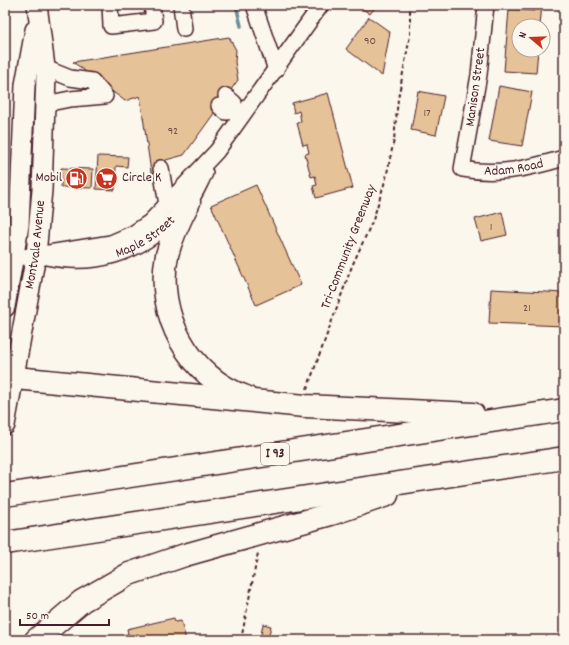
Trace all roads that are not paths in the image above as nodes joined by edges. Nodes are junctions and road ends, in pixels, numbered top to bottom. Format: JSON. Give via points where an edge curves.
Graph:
{"nodes":[{"id":1,"x":110,"y":5,"type":"edge"},
{"id":2,"x":152,"y":5,"type":"edge"},
{"id":3,"x":181,"y":5,"type":"edge"},
{"id":4,"x":254,"y":5,"type":"edge"},
{"id":5,"x":321,"y":5,"type":"edge"},
{"id":6,"x":486,"y":5,"type":"edge"},
{"id":7,"x":37,"y":10,"type":"edge"},
{"id":8,"x":184,"y":29,"type":"dead end"},
{"id":9,"x":45,"y":68,"type":"junction"},
{"id":10,"x":276,"y":70,"type":"junction"},
{"id":11,"x":222,"y":101,"type":"dead end"},
{"id":12,"x":45,"y":104,"type":"junction"},
{"id":13,"x":238,"y":114,"type":"junction"},
{"id":14,"x":218,"y":151,"type":"junction"},
{"id":15,"x":564,"y":158,"type":"edge"},
{"id":16,"x":161,"y":168,"type":"dead end"},
{"id":17,"x":462,"y":169,"type":"joint"},
{"id":18,"x":189,"y":202,"type":"junction"},
{"id":19,"x":167,"y":205,"type":"junction"},
{"id":20,"x":36,"y":255,"type":"junction"},
{"id":21,"x":9,"y":259,"type":"edge"},
{"id":22,"x":5,"y":308,"type":"edge"},
{"id":23,"x":9,"y":377,"type":"edge"},
{"id":24,"x":276,"y":403,"type":"junction"},
{"id":25,"x":564,"y":410,"type":"edge"},
{"id":26,"x":524,"y":416,"type":"junction"},
{"id":27,"x":5,"y":424,"type":"edge"},
{"id":28,"x":564,"y":458,"type":"edge"},
{"id":29,"x":441,"y":476,"type":"junction"},
{"id":30,"x":5,"y":495,"type":"edge"},
{"id":31,"x":11,"y":542,"type":"edge"},
{"id":32,"x":36,"y":640,"type":"edge"}],
"edges":[{"from":1,"to":2,"type":"street","via":[[110,26],[154,21]]},
{"from":3,"to":8,"type":"street"},
{"from":4,"to":10,"type":"street"},
{"from":5,"to":10,"type":"street","name":"Maple Street"},
{"from":6,"to":17,"type":"street","name":"Manison Street","via":[[480,75]]},
{"from":7,"to":9,"type":"main road","name":"Montvale Avenue"},
{"from":7,"to":21,"type":"main road","name":"Montvale Avenue","via":[[25,85],[19,225]]},
{"from":9,"to":12,"type":"main road","name":"Montvale Avenue"},
{"from":9,"to":12,"type":"street","via":[[70,78],[92,81],[105,96]]},
{"from":10,"to":13,"type":"street","name":"Maple Street"},
{"from":11,"to":13,"type":"street","via":[[226,112]]},
{"from":12,"to":20,"type":"main road","name":"Montvale Avenue","via":[[42,190]]},
{"from":13,"to":14,"type":"street","name":"Maple Street"},
{"from":14,"to":18,"type":"street","name":"Maple Street"},
{"from":14,"to":19,"type":"street","name":"Maple Street"},
{"from":15,"to":17,"type":"street","name":"Adam Road","via":[[508,172]]},
{"from":16,"to":19,"type":"street"},
{"from":18,"to":20,"type":"street","name":"Maple Street","via":[[150,239],[118,254],[99,259],[73,261]]},
{"from":18,"to":24,"type":"highway","via":[[171,242],[166,268],[166,304],[175,331],[191,358],[216,380],[244,396]]},
{"from":19,"to":20,"type":"street","name":"Maple Street","via":[[146,225],[123,239]]},
{"from":20,"to":21,"type":"street","name":"Maple Street"},
{"from":20,"to":23,"type":"main road","name":"Montvale Avenue"},
{"from":21,"to":22,"type":"main road","name":"Montvale Avenue"},
{"from":23,"to":24,"type":"highway"},
{"from":23,"to":27,"type":"main road","name":"Montvale Avenue"},
{"from":24,"to":26,"type":"highway"},
{"from":25,"to":26,"type":"highway","number":"I 93"},
{"from":26,"to":30,"type":"highway","number":"I 93"},
{"from":28,"to":29,"type":"highway"},
{"from":29,"to":31,"type":"highway"},
{"from":29,"to":32,"type":"highway","via":[[331,514],[185,555],[129,574],[82,601]]}]}
